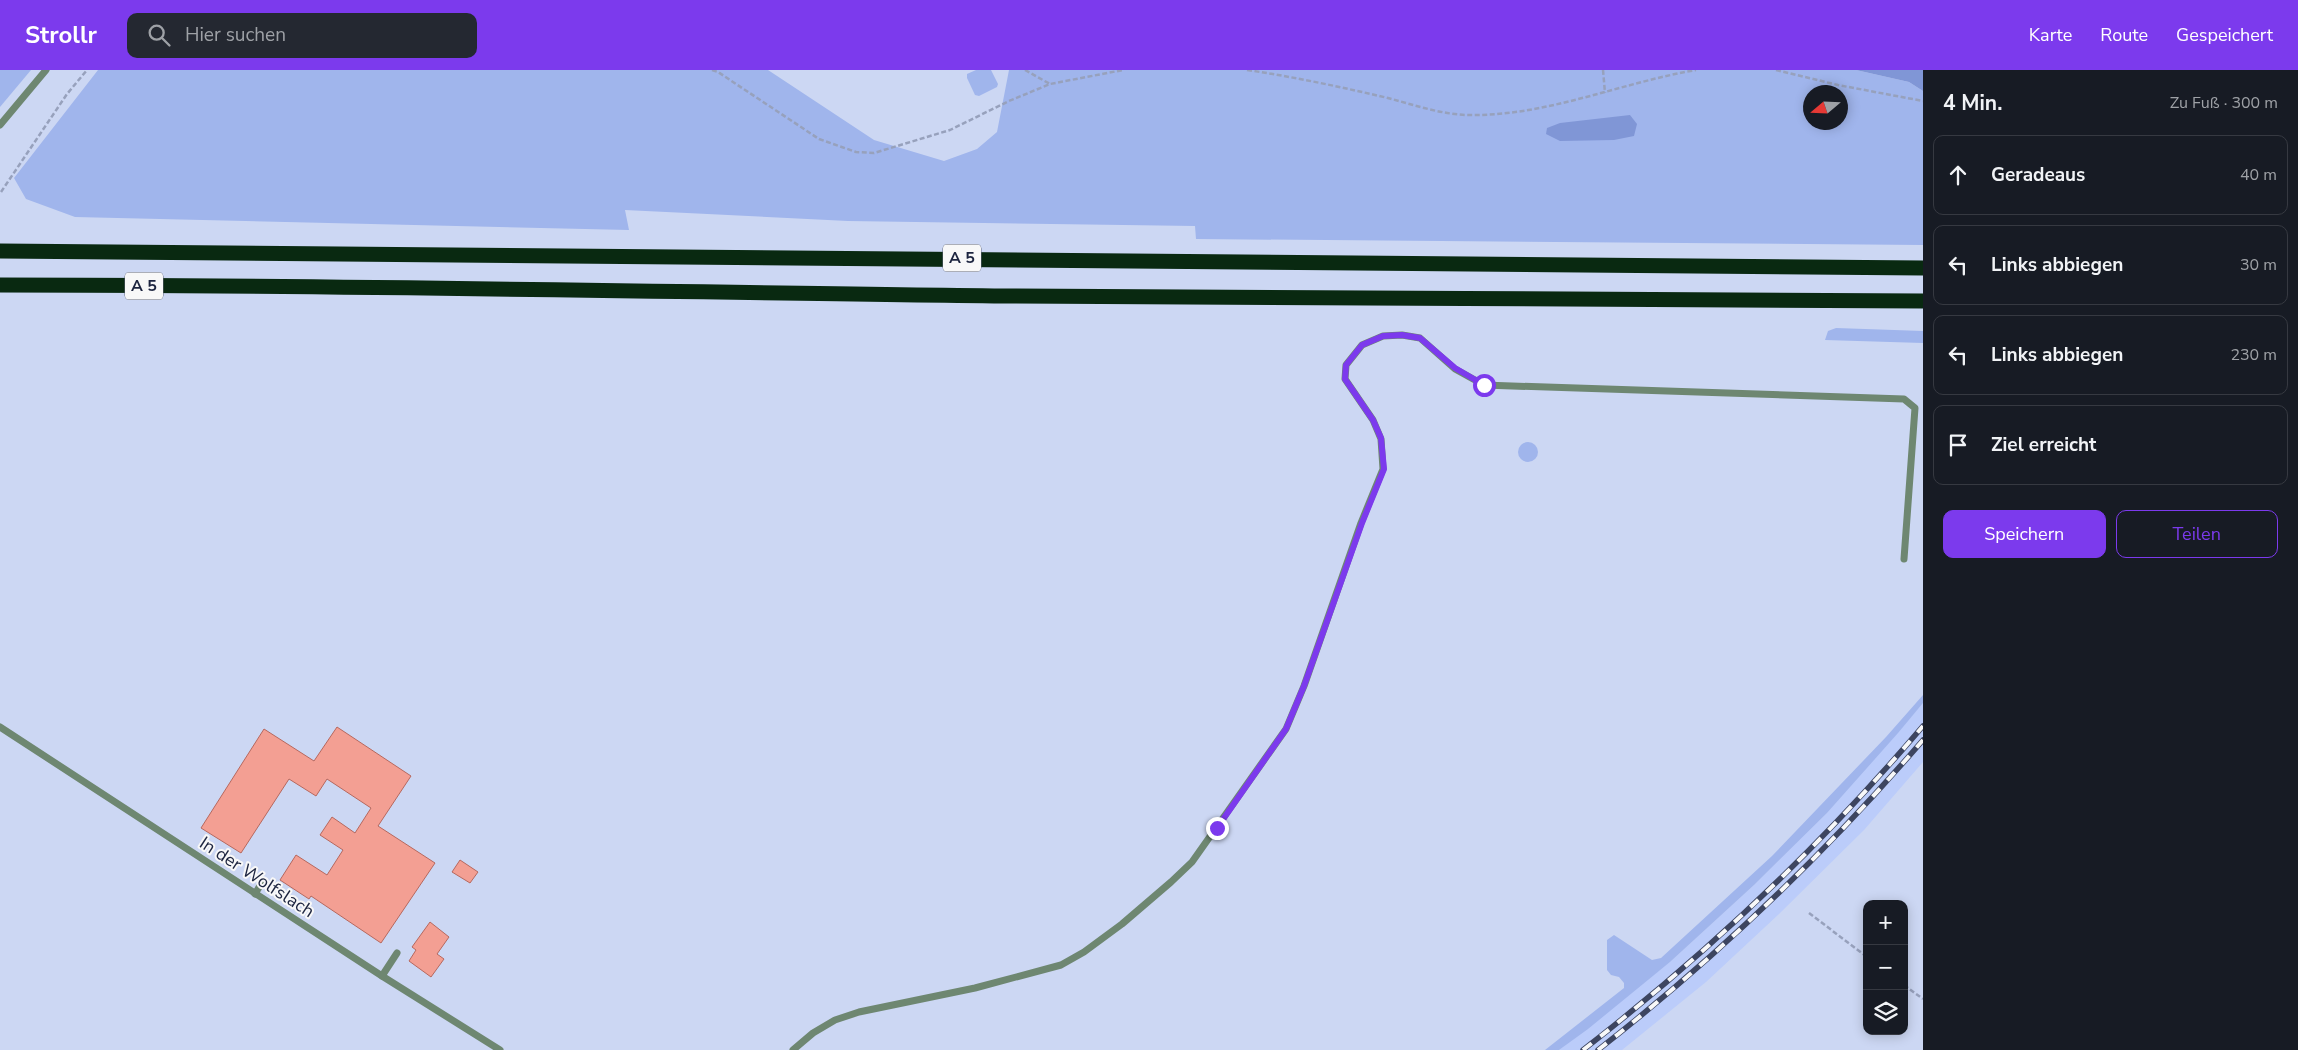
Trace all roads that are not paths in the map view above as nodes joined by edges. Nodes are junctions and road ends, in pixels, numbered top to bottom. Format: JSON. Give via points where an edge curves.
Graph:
{"nodes":[{"id":1,"x":46,"y":70,"type":"edge"},
{"id":2,"x":0,"y":125,"type":"edge"},
{"id":3,"x":0,"y":251,"type":"edge"},
{"id":4,"x":1923,"y":268,"type":"edge"},
{"id":5,"x":0,"y":285,"type":"edge"},
{"id":6,"x":1923,"y":302,"type":"edge"},
{"id":7,"x":1904,"y":559,"type":"dead end"},
{"id":8,"x":0,"y":727,"type":"edge"},
{"id":9,"x":261,"y":884,"type":"dead end"},
{"id":10,"x":255,"y":894,"type":"junction"},
{"id":11,"x":397,"y":953,"type":"dead end"},
{"id":12,"x":382,"y":976,"type":"junction"},
{"id":13,"x":500,"y":1050,"type":"edge"},
{"id":14,"x":793,"y":1050,"type":"edge"}],
"edges":[{"from":1,"to":2,"type":"lane"},
{"from":3,"to":4,"type":"highway","number":"A 5"},
{"from":5,"to":6,"type":"highway","number":"A 5"},
{"from":7,"to":14,"type":"lane","via":[[1915,408],[1904,399],[1484,385],[1455,368],[1420,338],[1383,336],[1362,345],[1346,365],[1345,379],[1373,420],[1381,438],[1384,469],[1286,729],[1192,862],[1122,924],[1062,965],[975,988],[859,1012],[835,1020]]},
{"from":8,"to":10,"type":"lane","name":"In der Wolfslach"},
{"from":9,"to":10,"type":"lane"},
{"from":10,"to":12,"type":"lane","name":"In der Wolfslach"},
{"from":11,"to":12,"type":"lane"},
{"from":12,"to":13,"type":"lane","name":"In der Wolfslach"}]}
